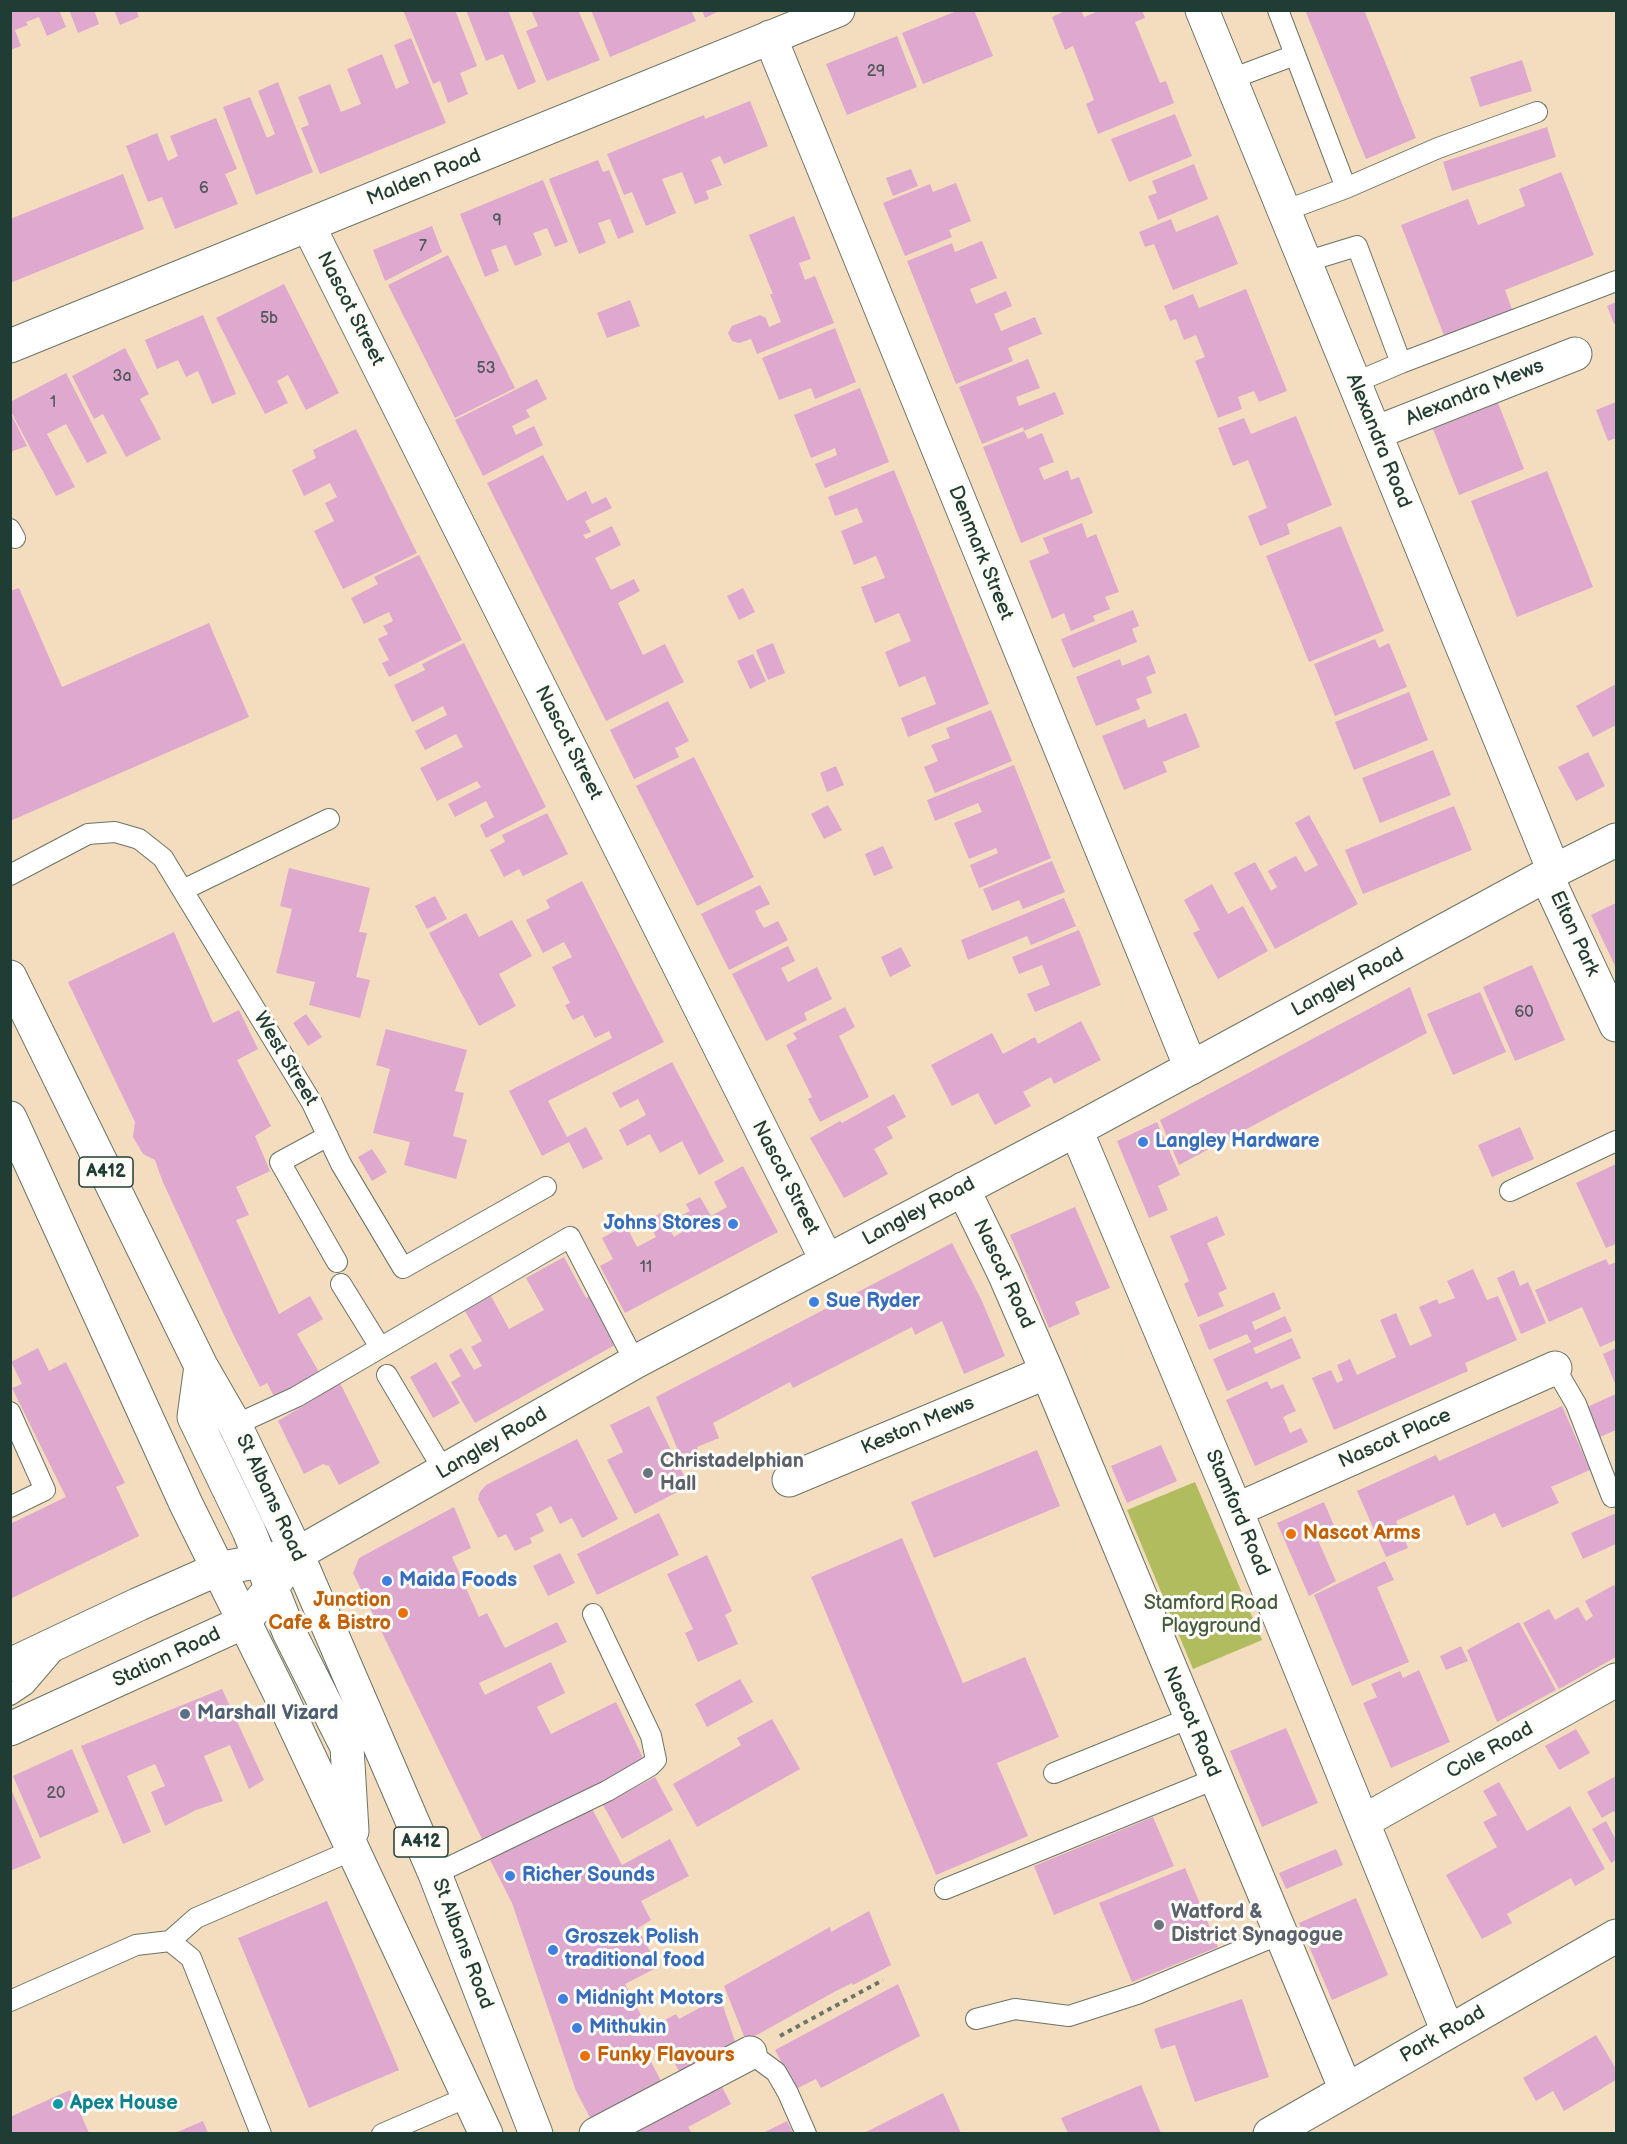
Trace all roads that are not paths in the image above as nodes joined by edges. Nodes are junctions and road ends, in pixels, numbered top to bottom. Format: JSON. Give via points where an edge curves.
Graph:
{"nodes":[{"id":1,"x":838,"y":10,"type":"edge"},
{"id":2,"x":1202,"y":10,"type":"edge"},
{"id":3,"x":1278,"y":10,"type":"edge"},
{"id":4,"x":770,"y":37,"type":"junction"},
{"id":5,"x":1295,"y":55,"type":"junction"},
{"id":6,"x":1231,"y":79,"type":"junction"},
{"id":7,"x":1537,"y":112,"type":"dead end"},
{"id":8,"x":1346,"y":188,"type":"junction"},
{"id":9,"x":1284,"y":211,"type":"junction"},
{"id":10,"x":308,"y":225,"type":"junction"},
{"id":11,"x":1305,"y":262,"type":"junction"},
{"id":12,"x":1617,"y":281,"type":"edge"},
{"id":13,"x":10,"y":346,"type":"edge"},
{"id":14,"x":1575,"y":354,"type":"dead end"},
{"id":15,"x":1401,"y":363,"type":"junction"},
{"id":16,"x":1354,"y":383,"type":"junction"},
{"id":17,"x":1375,"y":433,"type":"junction"},
{"id":18,"x":329,"y":819,"type":"dead end"},
{"id":19,"x":1617,"y":840,"type":"edge"},
{"id":20,"x":1550,"y":873,"type":"junction"},
{"id":21,"x":10,"y":875,"type":"edge"},
{"id":22,"x":183,"y":890,"type":"junction"},
{"id":23,"x":10,"y":978,"type":"edge"},
{"id":24,"x":1617,"y":1025,"type":"edge"},
{"id":25,"x":1191,"y":1068,"type":"junction"},
{"id":26,"x":10,"y":1119,"type":"edge"},
{"id":27,"x":1076,"y":1130,"type":"junction"},
{"id":28,"x":328,"y":1136,"type":"junction"},
{"id":29,"x":1617,"y":1141,"type":"edge"},
{"id":30,"x":546,"y":1187,"type":"dead end"},
{"id":31,"x":963,"y":1189,"type":"junction"},
{"id":32,"x":1510,"y":1191,"type":"dead end"},
{"id":33,"x":827,"y":1261,"type":"junction"},
{"id":34,"x":337,"y":1262,"type":"dead end"},
{"id":35,"x":341,"y":1284,"type":"dead end"},
{"id":36,"x":380,"y":1347,"type":"junction"},
{"id":37,"x":635,"y":1362,"type":"junction"},
{"id":38,"x":201,"y":1366,"type":"junction"},
{"id":39,"x":1555,"y":1368,"type":"joint"},
{"id":40,"x":1047,"y":1372,"type":"junction"},
{"id":41,"x":387,"y":1375,"type":"dead end"},
{"id":42,"x":10,"y":1412,"type":"edge"},
{"id":43,"x":236,"y":1425,"type":"junction"},
{"id":44,"x":444,"y":1472,"type":"junction"},
{"id":45,"x":789,"y":1480,"type":"dead end"},
{"id":46,"x":1612,"y":1497,"type":"dead end"},
{"id":47,"x":10,"y":1507,"type":"edge"},
{"id":48,"x":1236,"y":1510,"type":"junction"},
{"id":49,"x":297,"y":1554,"type":"junction"},
{"id":50,"x":218,"y":1569,"type":"junction"},
{"id":51,"x":266,"y":1574,"type":"junction"},
{"id":52,"x":593,"y":1614,"type":"dead end"},
{"id":53,"x":244,"y":1622,"type":"junction"},
{"id":54,"x":64,"y":1640,"type":"junction"},
{"id":55,"x":10,"y":1665,"type":"edge"},
{"id":56,"x":1617,"y":1680,"type":"edge"},
{"id":57,"x":10,"y":1695,"type":"edge"},
{"id":58,"x":1190,"y":1718,"type":"junction"},
{"id":59,"x":10,"y":1729,"type":"edge"},
{"id":60,"x":1053,"y":1773,"type":"dead end"},
{"id":61,"x":1215,"y":1779,"type":"junction"},
{"id":62,"x":1364,"y":1821,"type":"junction"},
{"id":63,"x":354,"y":1850,"type":"junction"},
{"id":64,"x":435,"y":1874,"type":"junction"},
{"id":65,"x":945,"y":1889,"type":"dead end"},
{"id":66,"x":1280,"y":1934,"type":"junction"},
{"id":67,"x":1617,"y":1936,"type":"edge"},
{"id":68,"x":170,"y":1941,"type":"junction"},
{"id":69,"x":10,"y":2001,"type":"edge"},
{"id":70,"x":976,"y":2019,"type":"dead end"},
{"id":71,"x":1448,"y":2032,"type":"junction"},
{"id":72,"x":750,"y":2053,"type":"joint"},
{"id":73,"x":1346,"y":2090,"type":"junction"},
{"id":74,"x":470,"y":2096,"type":"junction"},
{"id":75,"x":261,"y":2133,"type":"edge"},
{"id":76,"x":382,"y":2133,"type":"edge"},
{"id":77,"x":486,"y":2133,"type":"edge"},
{"id":78,"x":536,"y":2133,"type":"edge"},
{"id":79,"x":596,"y":2133,"type":"edge"},
{"id":80,"x":806,"y":2133,"type":"edge"},
{"id":81,"x":1270,"y":2133,"type":"edge"}],
"edges":[{"from":1,"to":4,"type":"street","name":"Malden Road"},
{"from":2,"to":6,"type":"street","name":"Alexandra Road"},
{"from":3,"to":5,"type":"lane"},
{"from":4,"to":10,"type":"street","name":"Malden Road"},
{"from":4,"to":25,"type":"street","name":"Denmark Street"},
{"from":5,"to":6,"type":"lane"},
{"from":5,"to":8,"type":"lane"},
{"from":6,"to":9,"type":"street","name":"Alexandra Road"},
{"from":7,"to":8,"type":"lane","via":[[1438,148]]},
{"from":8,"to":9,"type":"lane"},
{"from":9,"to":11,"type":"street","name":"Alexandra Road"},
{"from":10,"to":13,"type":"street","name":"Malden Road"},
{"from":10,"to":33,"type":"street","name":"Nascot Street"},
{"from":11,"to":15,"type":"lane","via":[[1357,246]]},
{"from":11,"to":16,"type":"street","name":"Alexandra Road"},
{"from":12,"to":15,"type":"lane"},
{"from":14,"to":17,"type":"street","name":"Alexandra Mews"},
{"from":15,"to":16,"type":"lane"},
{"from":16,"to":17,"type":"street","name":"Alexandra Road"},
{"from":17,"to":20,"type":"street","name":"Alexandra Road"},
{"from":18,"to":22,"type":"lane"},
{"from":19,"to":20,"type":"street","name":"Langley Road"},
{"from":20,"to":24,"type":"street","name":"Elton Park"},
{"from":20,"to":25,"type":"street","name":"Langley Road"},
{"from":21,"to":22,"type":"lane","name":"West Street","via":[[88,834],[115,832],[139,839],[163,858]]},
{"from":22,"to":28,"type":"lane","name":"West Street"},
{"from":23,"to":38,"type":"street","name":"St Albans Road","number":"A412"},
{"from":25,"to":27,"type":"street","name":"Langley Road"},
{"from":26,"to":50,"type":"street"},
{"from":27,"to":31,"type":"street","name":"Langley Road"},
{"from":27,"to":48,"type":"street","name":"Stamford Road"},
{"from":28,"to":30,"type":"lane","name":"West Street","via":[[403,1268]]},
{"from":28,"to":34,"type":"lane","via":[[280,1162]]},
{"from":29,"to":32,"type":"lane"},
{"from":31,"to":33,"type":"street","name":"Langley Road"},
{"from":31,"to":40,"type":"street","name":"Nascot Road"},
{"from":33,"to":37,"type":"street","name":"Langley Road"},
{"from":35,"to":36,"type":"lane"},
{"from":36,"to":37,"type":"lane","via":[[570,1237]]},
{"from":36,"to":43,"type":"lane","via":[[296,1397]]},
{"from":37,"to":44,"type":"street","name":"Langley Road"},
{"from":38,"to":43,"type":"street","name":"St Albans Road","number":"A412"},
{"from":38,"to":51,"type":"street","via":[[194,1417]]},
{"from":39,"to":46,"type":"lane","via":[[1576,1404]]},
{"from":39,"to":48,"type":"street","name":"Nascot Place"},
{"from":40,"to":45,"type":"street","name":"Keston Mews"},
{"from":40,"to":58,"type":"street","name":"Nascot Road"},
{"from":41,"to":44,"type":"lane"},
{"from":42,"to":47,"type":"lane","via":[[45,1490]]},
{"from":43,"to":49,"type":"street","name":"St Albans Road","number":"A412"},
{"from":44,"to":49,"type":"street","name":"Langley Road"},
{"from":48,"to":62,"type":"street","name":"Stamford Road"},
{"from":49,"to":51,"type":"street","name":"Station Road"},
{"from":49,"to":64,"type":"street","name":"St Albans Road","number":"A412"},
{"from":50,"to":51,"type":"street"},
{"from":50,"to":53,"type":"street"},
{"from":50,"to":54,"type":"street"},
{"from":51,"to":53,"type":"street","name":"Station Road"},
{"from":51,"to":63,"type":"street","via":[[289,1632],[347,1747]]},
{"from":52,"to":64,"type":"lane","via":[[651,1736],[656,1760],[607,1791]]},
{"from":53,"to":59,"type":"street","name":"Station Road"},
{"from":53,"to":63,"type":"street"},
{"from":54,"to":55,"type":"street"},
{"from":54,"to":57,"type":"lane","via":[[25,1685]]},
{"from":56,"to":62,"type":"street","name":"Cole Road"},
{"from":58,"to":60,"type":"lane"},
{"from":58,"to":61,"type":"street","name":"Nascot Road"},
{"from":61,"to":65,"type":"lane"},
{"from":61,"to":66,"type":"street","name":"Nascot Road"},
{"from":62,"to":71,"type":"street","name":"Stamford Road"},
{"from":63,"to":68,"type":"lane","via":[[196,1918]]},
{"from":63,"to":74,"type":"street"},
{"from":64,"to":78,"type":"street","name":"St Albans Road","number":"A412"},
{"from":66,"to":70,"type":"lane","via":[[1137,1994],[1069,2016],[1015,2009]]},
{"from":66,"to":73,"type":"street","name":"Nascot Road"},
{"from":67,"to":71,"type":"street","name":"Park Road"},
{"from":68,"to":69,"type":"lane","via":[[136,1945]]},
{"from":68,"to":75,"type":"lane","via":[[191,1958]]},
{"from":71,"to":73,"type":"street","name":"Park Road"},
{"from":72,"to":79,"type":"street"},
{"from":72,"to":80,"type":"lane","via":[[776,2072]]},
{"from":73,"to":81,"type":"street","name":"Park Road"},
{"from":74,"to":76,"type":"lane"},
{"from":74,"to":77,"type":"street"}]}
